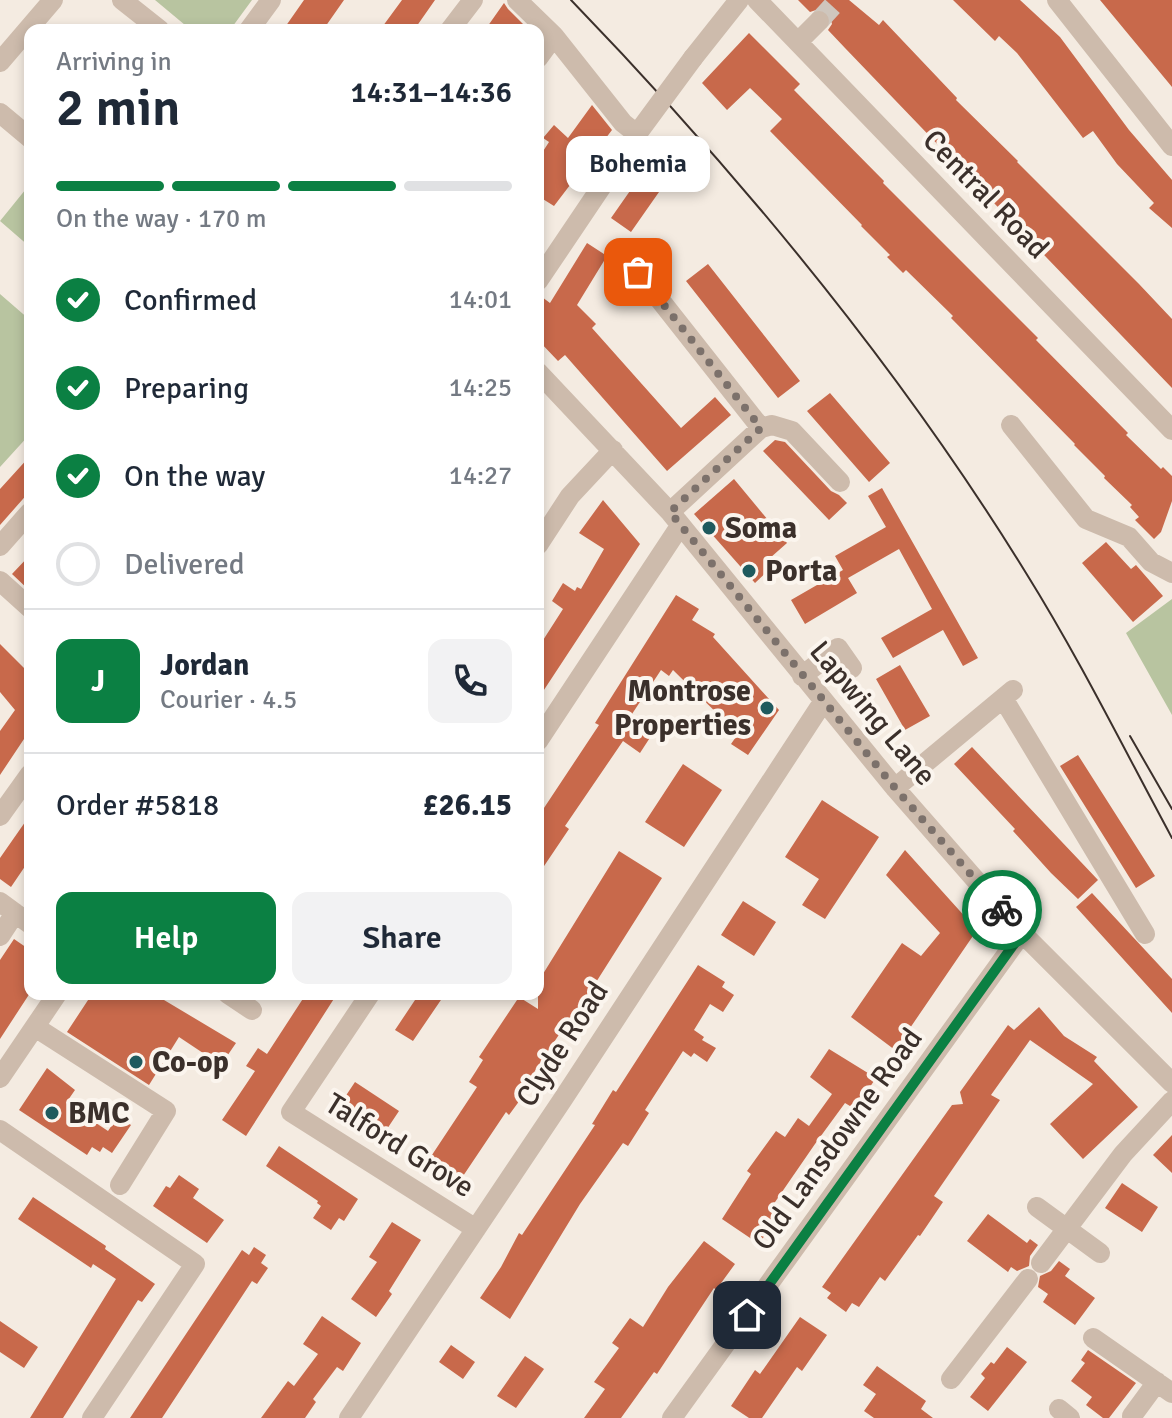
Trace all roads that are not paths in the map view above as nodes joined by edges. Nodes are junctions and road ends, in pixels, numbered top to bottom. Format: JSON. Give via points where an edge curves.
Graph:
{"nodes":[{"id":1,"x":53,"y":0,"type":"edge"},
{"id":2,"x":122,"y":0,"type":"edge"},
{"id":3,"x":271,"y":0,"type":"edge"},
{"id":4,"x":473,"y":0,"type":"edge"},
{"id":5,"x":517,"y":0,"type":"edge"},
{"id":6,"x":739,"y":0,"type":"edge"},
{"id":7,"x":757,"y":0,"type":"edge"},
{"id":8,"x":1057,"y":0,"type":"edge"},
{"id":9,"x":819,"y":21,"type":"tunnel mouth"},
{"id":10,"x":32,"y":24,"type":"edge"},
{"id":11,"x":152,"y":24,"type":"edge"},
{"id":12,"x":253,"y":24,"type":"edge"},
{"id":13,"x":455,"y":24,"type":"edge"},
{"id":14,"x":542,"y":24,"type":"edge"},
{"id":15,"x":544,"y":26,"type":"edge"},
{"id":16,"x":24,"y":34,"type":"edge"},
{"id":17,"x":554,"y":36,"type":"junction"},
{"id":18,"x":798,"y":42,"type":"junction"},
{"id":19,"x":544,"y":50,"type":"edge"},
{"id":20,"x":0,"y":62,"type":"edge"},
{"id":21,"x":0,"y":113,"type":"edge"},
{"id":22,"x":24,"y":133,"type":"edge"},
{"id":23,"x":637,"y":134,"type":"junction"},
{"id":24,"x":1172,"y":146,"type":"edge"},
{"id":25,"x":544,"y":272,"type":"edge"},
{"id":26,"x":638,"y":272,"type":"dead end"},
{"id":27,"x":544,"y":378,"type":"edge"},
{"id":28,"x":1011,"y":425,"type":"dead end"},
{"id":29,"x":761,"y":428,"type":"junction"},
{"id":30,"x":1172,"y":430,"type":"edge"},
{"id":31,"x":613,"y":450,"type":"junction"},
{"id":32,"x":840,"y":482,"type":"dead end"},
{"id":33,"x":24,"y":519,"type":"edge"},
{"id":34,"x":675,"y":519,"type":"junction"},
{"id":35,"x":544,"y":536,"type":"edge"},
{"id":36,"x":0,"y":546,"type":"edge"},
{"id":37,"x":1172,"y":573,"type":"edge"},
{"id":38,"x":0,"y":581,"type":"edge"},
{"id":39,"x":24,"y":603,"type":"edge"},
{"id":40,"x":852,"y":668,"type":"dead end"},
{"id":41,"x":802,"y":676,"type":"junction"},
{"id":42,"x":823,"y":702,"type":"junction"},
{"id":43,"x":544,"y":731,"type":"edge"},
{"id":44,"x":24,"y":782,"type":"edge"},
{"id":45,"x":895,"y":788,"type":"junction"},
{"id":46,"x":0,"y":816,"type":"edge"},
{"id":47,"x":15,"y":913,"type":"edge"},
{"id":48,"x":1022,"y":933,"type":"junction"},
{"id":49,"x":1145,"y":934,"type":"dead end"},
{"id":50,"x":0,"y":936,"type":"edge"},
{"id":51,"x":53,"y":1000,"type":"edge"},
{"id":52,"x":237,"y":1000,"type":"edge"},
{"id":53,"x":366,"y":1000,"type":"edge"},
{"id":54,"x":252,"y":1010,"type":"dead end"},
{"id":55,"x":35,"y":1027,"type":"junction"},
{"id":56,"x":0,"y":1078,"type":"edge"},
{"id":57,"x":1172,"y":1083,"type":"edge"},
{"id":58,"x":1172,"y":1101,"type":"edge"},
{"id":59,"x":0,"y":1130,"type":"edge"},
{"id":60,"x":120,"y":1185,"type":"dead end"},
{"id":61,"x":1037,"y":1207,"type":"dead end"},
{"id":62,"x":476,"y":1229,"type":"junction"},
{"id":63,"x":1067,"y":1230,"type":"junction"},
{"id":64,"x":1100,"y":1253,"type":"dead end"},
{"id":65,"x":1093,"y":1338,"type":"dead end"},
{"id":66,"x":951,"y":1379,"type":"dead end"},
{"id":67,"x":1164,"y":1388,"type":"edge"},
{"id":68,"x":1132,"y":1416,"type":"dead end"},
{"id":69,"x":92,"y":1418,"type":"edge"},
{"id":70,"x":349,"y":1418,"type":"edge"},
{"id":71,"x":672,"y":1418,"type":"edge"}],
"edges":[{"from":1,"to":10,"type":"street"},
{"from":2,"to":11,"type":"street"},
{"from":3,"to":12,"type":"street"},
{"from":4,"to":13,"type":"street"},
{"from":5,"to":14,"type":"street"},
{"from":6,"to":23,"type":"street","bridge":true},
{"from":7,"to":18,"type":"street","name":"Central Road"},
{"from":8,"to":24,"type":"street"},
{"from":9,"to":18,"type":"street"},
{"from":15,"to":17,"type":"street"},
{"from":16,"to":20,"type":"street"},
{"from":17,"to":19,"type":"street"},
{"from":17,"to":23,"type":"street"},
{"from":18,"to":30,"type":"street","name":"Central Road"},
{"from":21,"to":22,"type":"street"},
{"from":23,"to":25,"type":"street"},
{"from":26,"to":29,"type":"street"},
{"from":27,"to":31,"type":"street","name":"Lapwing Lane"},
{"from":28,"to":37,"type":"street","via":[[1086,519],[1129,537],[1151,562]]},
{"from":29,"to":32,"type":"street","via":[[772,425],[792,431]]},
{"from":29,"to":34,"type":"street"},
{"from":31,"to":34,"type":"street","name":"Lapwing Lane"},
{"from":31,"to":35,"type":"street","via":[[570,496]]},
{"from":33,"to":36,"type":"street"},
{"from":34,"to":41,"type":"street","name":"Lapwing Lane"},
{"from":34,"to":43,"type":"street"},
{"from":38,"to":39,"type":"street"},
{"from":40,"to":41,"type":"street","via":[[838,648]]},
{"from":41,"to":42,"type":"street","name":"Lapwing Lane"},
{"from":42,"to":45,"type":"street","name":"Lapwing Lane"},
{"from":42,"to":62,"type":"street","name":"Clyde Road","via":[[571,1104]]},
{"from":44,"to":46,"type":"street"},
{"from":45,"to":48,"type":"street","name":"Lapwing Lane"},
{"from":45,"to":49,"type":"street","via":[[1008,694]]},
{"from":47,"to":50,"type":"street"},
{"from":48,"to":57,"type":"street","name":"Lapwing Lane"},
{"from":48,"to":71,"type":"street","name":"Old Lansdowne Road"},
{"from":51,"to":55,"type":"street"},
{"from":52,"to":54,"type":"street"},
{"from":53,"to":62,"type":"street","name":"Talford Grove","via":[[291,1112]]},
{"from":55,"to":56,"type":"street"},
{"from":55,"to":60,"type":"street","via":[[166,1111]]},
{"from":58,"to":63,"type":"street","via":[[1123,1154]]},
{"from":59,"to":69,"type":"street","via":[[195,1264]]},
{"from":61,"to":63,"type":"street"},
{"from":62,"to":70,"type":"street","name":"Clyde Road"},
{"from":63,"to":64,"type":"street"},
{"from":63,"to":66,"type":"street"},
{"from":65,"to":67,"type":"street"},
{"from":67,"to":68,"type":"street"}]}
